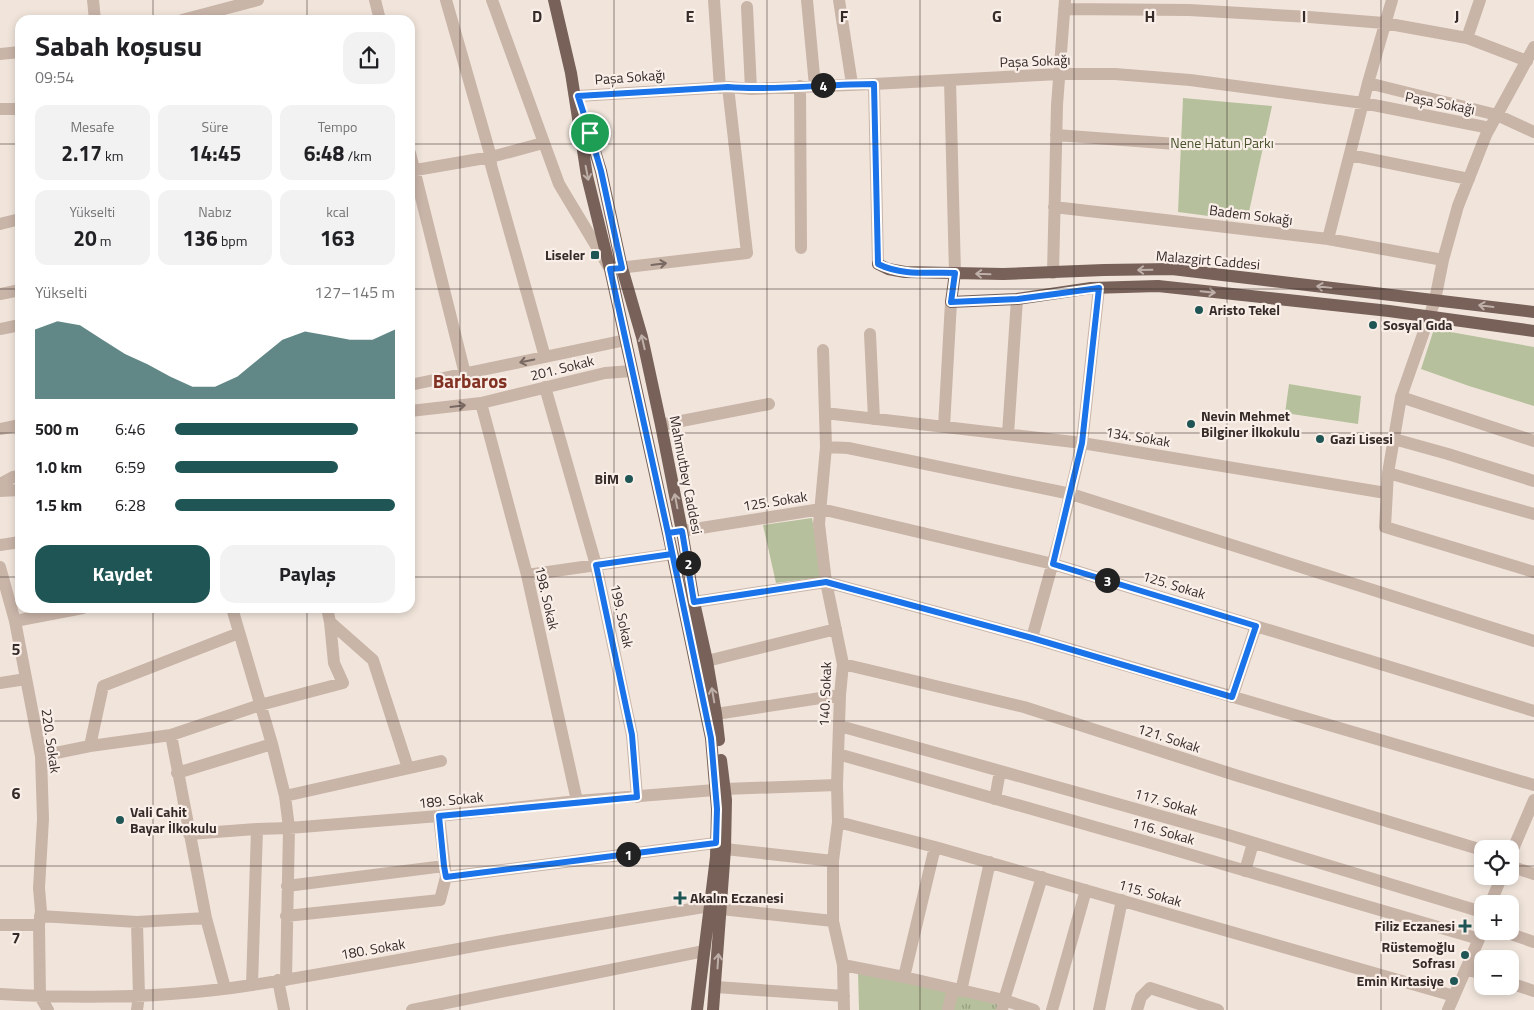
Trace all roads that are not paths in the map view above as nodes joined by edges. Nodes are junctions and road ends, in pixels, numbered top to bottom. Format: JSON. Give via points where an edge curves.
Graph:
{"nodes":[{"id":1,"x":93,"y":0,"type":"edge"},
{"id":2,"x":258,"y":0,"type":"edge"},
{"id":3,"x":376,"y":0,"type":"edge"},
{"id":4,"x":446,"y":0,"type":"edge"},
{"id":5,"x":492,"y":0,"type":"edge"},
{"id":6,"x":554,"y":0,"type":"edge"},
{"id":7,"x":714,"y":0,"type":"edge"},
{"id":8,"x":806,"y":0,"type":"edge"},
{"id":9,"x":839,"y":0,"type":"edge"},
{"id":10,"x":1392,"y":0,"type":"edge"},
{"id":11,"x":1480,"y":0,"type":"edge"},
{"id":12,"x":1122,"y":4,"type":"edge"},
{"id":13,"x":222,"y":5,"type":"edge"},
{"id":14,"x":1064,"y":5,"type":"edge"},
{"id":15,"x":1207,"y":6,"type":"edge"},
{"id":16,"x":747,"y":7,"type":"dead end"},
{"id":17,"x":94,"y":15,"type":"edge"},
{"id":18,"x":195,"y":15,"type":"edge"},
{"id":19,"x":379,"y":15,"type":"edge"},
{"id":20,"x":1384,"y":23,"type":"junction"},
{"id":21,"x":1467,"y":38,"type":"junction"},
{"id":22,"x":1534,"y":47,"type":"edge"},
{"id":23,"x":15,"y":52,"type":"edge"},
{"id":24,"x":0,"y":54,"type":"edge"},
{"id":25,"x":1527,"y":61,"type":"junction"},
{"id":26,"x":570,"y":73,"type":"junction"},
{"id":27,"x":1059,"y":74,"type":"junction"},
{"id":28,"x":950,"y":80,"type":"junction"},
{"id":29,"x":1368,"y":83,"type":"junction"},
{"id":30,"x":852,"y":84,"type":"junction"},
{"id":31,"x":874,"y":84,"type":"junction"},
{"id":32,"x":800,"y":86,"type":"junction"},
{"id":33,"x":815,"y":86,"type":"junction"},
{"id":34,"x":724,"y":87,"type":"junction"},
{"id":35,"x":751,"y":89,"type":"junction"},
{"id":36,"x":578,"y":96,"type":"junction"},
{"id":37,"x":1363,"y":103,"type":"junction"},
{"id":38,"x":0,"y":109,"type":"edge"},
{"id":39,"x":15,"y":109,"type":"edge"},
{"id":40,"x":1498,"y":115,"type":"junction"},
{"id":41,"x":1490,"y":128,"type":"junction"},
{"id":42,"x":1534,"y":132,"type":"edge"},
{"id":43,"x":1056,"y":136,"type":"junction"},
{"id":44,"x":543,"y":143,"type":"junction"},
{"id":45,"x":1176,"y":144,"type":"dead end"},
{"id":46,"x":1350,"y":155,"type":"junction"},
{"id":47,"x":491,"y":157,"type":"junction"},
{"id":48,"x":415,"y":170,"type":"edge"},
{"id":49,"x":1469,"y":179,"type":"junction"},
{"id":50,"x":415,"y":182,"type":"edge"},
{"id":51,"x":1054,"y":207,"type":"junction"},
{"id":52,"x":15,"y":220,"type":"edge"},
{"id":53,"x":0,"y":224,"type":"edge"},
{"id":54,"x":1328,"y":239,"type":"junction"},
{"id":55,"x":801,"y":248,"type":"dead end"},
{"id":56,"x":1443,"y":260,"type":"junction"},
{"id":57,"x":878,"y":264,"type":"joint"},
{"id":58,"x":616,"y":269,"type":"junction"},
{"id":59,"x":955,"y":273,"type":"junction"},
{"id":60,"x":1053,"y":273,"type":"junction"},
{"id":61,"x":1099,"y":288,"type":"junction"},
{"id":62,"x":15,"y":291,"type":"edge"},
{"id":63,"x":0,"y":294,"type":"edge"},
{"id":64,"x":1018,"y":299,"type":"junction"},
{"id":65,"x":1435,"y":300,"type":"junction"},
{"id":66,"x":951,"y":302,"type":"junction"},
{"id":67,"x":1534,"y":312,"type":"edge"},
{"id":68,"x":1430,"y":317,"type":"junction"},
{"id":69,"x":15,"y":326,"type":"edge"},
{"id":70,"x":0,"y":329,"type":"edge"},
{"id":71,"x":1534,"y":331,"type":"edge"},
{"id":72,"x":870,"y":334,"type":"dead end"},
{"id":73,"x":626,"y":340,"type":"junction"},
{"id":74,"x":823,"y":350,"type":"dead end"},
{"id":75,"x":545,"y":357,"type":"junction"},
{"id":76,"x":632,"y":371,"type":"junction"},
{"id":77,"x":465,"y":374,"type":"junction"},
{"id":78,"x":415,"y":384,"type":"edge"},
{"id":79,"x":545,"y":387,"type":"junction"},
{"id":80,"x":1401,"y":397,"type":"junction"},
{"id":81,"x":481,"y":403,"type":"junction"},
{"id":82,"x":769,"y":404,"type":"dead end"},
{"id":83,"x":415,"y":410,"type":"edge"},
{"id":84,"x":825,"y":413,"type":"junction"},
{"id":85,"x":874,"y":419,"type":"junction"},
{"id":86,"x":15,"y":426,"type":"edge"},
{"id":87,"x":661,"y":426,"type":"junction"},
{"id":88,"x":944,"y":427,"type":"junction"},
{"id":89,"x":0,"y":429,"type":"edge"},
{"id":90,"x":645,"y":429,"type":"junction"},
{"id":91,"x":1008,"y":434,"type":"junction"},
{"id":92,"x":1394,"y":440,"type":"junction"},
{"id":93,"x":1534,"y":441,"type":"edge"},
{"id":94,"x":1082,"y":443,"type":"junction"},
{"id":95,"x":826,"y":447,"type":"junction"},
{"id":96,"x":1388,"y":473,"type":"junction"},
{"id":97,"x":15,"y":477,"type":"edge"},
{"id":98,"x":1534,"y":481,"type":"edge"},
{"id":99,"x":0,"y":484,"type":"edge"},
{"id":100,"x":15,"y":490,"type":"edge"},
{"id":101,"x":0,"y":491,"type":"edge"},
{"id":102,"x":1386,"y":493,"type":"junction"},
{"id":103,"x":1071,"y":494,"type":"junction"},
{"id":104,"x":821,"y":510,"type":"junction"},
{"id":105,"x":1534,"y":514,"type":"edge"},
{"id":106,"x":682,"y":531,"type":"junction"},
{"id":107,"x":668,"y":533,"type":"junction"},
{"id":108,"x":15,"y":543,"type":"edge"},
{"id":109,"x":0,"y":545,"type":"edge"},
{"id":110,"x":672,"y":554,"type":"junction"},
{"id":111,"x":1053,"y":564,"type":"junction"},
{"id":112,"x":596,"y":565,"type":"junction"},
{"id":113,"x":0,"y":567,"type":"edge"},
{"id":114,"x":1534,"y":572,"type":"edge"},
{"id":115,"x":527,"y":575,"type":"junction"},
{"id":116,"x":826,"y":582,"type":"junction"},
{"id":117,"x":694,"y":602,"type":"junction"},
{"id":118,"x":57,"y":613,"type":"edge"},
{"id":119,"x":233,"y":613,"type":"edge"},
{"id":120,"x":328,"y":613,"type":"edge"},
{"id":121,"x":15,"y":621,"type":"junction"},
{"id":122,"x":330,"y":622,"type":"junction"},
{"id":123,"x":1256,"y":626,"type":"junction"},
{"id":124,"x":836,"y":629,"type":"junction"},
{"id":125,"x":239,"y":633,"type":"junction"},
{"id":126,"x":1032,"y":638,"type":"junction"},
{"id":127,"x":1534,"y":641,"type":"edge"},
{"id":128,"x":707,"y":661,"type":"junction"},
{"id":129,"x":844,"y":664,"type":"junction"},
{"id":130,"x":26,"y":679,"type":"junction"},
{"id":131,"x":0,"y":683,"type":"edge"},
{"id":132,"x":840,"y":696,"type":"junction"},
{"id":133,"x":1232,"y":697,"type":"junction"},
{"id":134,"x":260,"y":705,"type":"junction"},
{"id":135,"x":1534,"y":711,"type":"edge"},
{"id":136,"x":716,"y":714,"type":"junction"},
{"id":137,"x":840,"y":726,"type":"junction"},
{"id":138,"x":171,"y":735,"type":"junction"},
{"id":139,"x":272,"y":744,"type":"junction"},
{"id":140,"x":90,"y":746,"type":"junction"},
{"id":141,"x":838,"y":754,"type":"junction"},
{"id":142,"x":41,"y":756,"type":"junction"},
{"id":143,"x":441,"y":762,"type":"dead end"},
{"id":144,"x":408,"y":768,"type":"junction"},
{"id":145,"x":1000,"y":771,"type":"junction"},
{"id":146,"x":177,"y":773,"type":"junction"},
{"id":147,"x":837,"y":785,"type":"junction"},
{"id":148,"x":1534,"y":785,"type":"edge"},
{"id":149,"x":720,"y":790,"type":"junction"},
{"id":150,"x":285,"y":796,"type":"junction"},
{"id":151,"x":637,"y":797,"type":"junction"},
{"id":152,"x":995,"y":798,"type":"junction"},
{"id":153,"x":1534,"y":800,"type":"edge"},
{"id":154,"x":577,"y":802,"type":"junction"},
{"id":155,"x":439,"y":816,"type":"junction"},
{"id":156,"x":838,"y":822,"type":"junction"},
{"id":157,"x":289,"y":828,"type":"junction"},
{"id":158,"x":257,"y":829,"type":"junction"},
{"id":159,"x":190,"y":834,"type":"junction"},
{"id":160,"x":1517,"y":840,"type":"edge"},
{"id":161,"x":1252,"y":843,"type":"junction"},
{"id":162,"x":721,"y":846,"type":"junction"},
{"id":163,"x":935,"y":847,"type":"junction"},
{"id":164,"x":1474,"y":848,"type":"edge"},
{"id":165,"x":833,"y":861,"type":"junction"},
{"id":166,"x":990,"y":862,"type":"junction"},
{"id":167,"x":1519,"y":869,"type":"edge"},
{"id":168,"x":1245,"y":870,"type":"junction"},
{"id":169,"x":445,"y":872,"type":"junction"},
{"id":170,"x":1534,"y":874,"type":"edge"},
{"id":171,"x":1042,"y":877,"type":"junction"},
{"id":172,"x":287,"y":886,"type":"junction"},
{"id":173,"x":1086,"y":890,"type":"junction"},
{"id":174,"x":1122,"y":900,"type":"junction"},
{"id":175,"x":715,"y":908,"type":"junction"},
{"id":176,"x":1474,"y":910,"type":"edge"},
{"id":177,"x":286,"y":916,"type":"junction"},
{"id":178,"x":206,"y":918,"type":"junction"},
{"id":179,"x":40,"y":921,"type":"junction"},
{"id":180,"x":833,"y":921,"type":"junction"},
{"id":181,"x":137,"y":922,"type":"junction"},
{"id":182,"x":0,"y":925,"type":"edge"},
{"id":183,"x":1519,"y":937,"type":"edge"},
{"id":184,"x":1474,"y":938,"type":"edge"},
{"id":185,"x":1479,"y":940,"type":"edge"},
{"id":186,"x":1534,"y":942,"type":"edge"},
{"id":187,"x":704,"y":951,"type":"junction"},
{"id":188,"x":843,"y":965,"type":"junction"},
{"id":189,"x":1466,"y":969,"type":"junction"},
{"id":190,"x":1474,"y":972,"type":"edge"},
{"id":191,"x":904,"y":977,"type":"junction"},
{"id":192,"x":282,"y":980,"type":"junction"},
{"id":193,"x":252,"y":985,"type":"junction"},
{"id":194,"x":1519,"y":986,"type":"edge"},
{"id":195,"x":716,"y":987,"type":"junction"},
{"id":196,"x":225,"y":988,"type":"junction"},
{"id":197,"x":957,"y":990,"type":"junction"},
{"id":198,"x":1534,"y":991,"type":"edge"},
{"id":199,"x":0,"y":994,"type":"edge"},
{"id":200,"x":40,"y":996,"type":"junction"},
{"id":201,"x":139,"y":996,"type":"junction"},
{"id":202,"x":844,"y":996,"type":"junction"},
{"id":203,"x":1454,"y":996,"type":"junction"},
{"id":204,"x":1003,"y":1005,"type":"edge"},
{"id":205,"x":48,"y":1010,"type":"edge"},
{"id":206,"x":137,"y":1010,"type":"edge"},
{"id":207,"x":284,"y":1010,"type":"edge"},
{"id":208,"x":412,"y":1010,"type":"edge"},
{"id":209,"x":696,"y":1010,"type":"edge"},
{"id":210,"x":714,"y":1010,"type":"edge"},
{"id":211,"x":844,"y":1010,"type":"edge"},
{"id":212,"x":948,"y":1010,"type":"edge"},
{"id":213,"x":1034,"y":1010,"type":"edge"},
{"id":214,"x":1052,"y":1010,"type":"edge"},
{"id":215,"x":1099,"y":1010,"type":"edge"},
{"id":216,"x":1137,"y":1010,"type":"edge"},
{"id":217,"x":1218,"y":1010,"type":"edge"},
{"id":218,"x":1448,"y":1010,"type":"edge"}],
"edges":[{"from":1,"to":17,"type":"street"},
{"from":2,"to":13,"type":"street"},
{"from":3,"to":19,"type":"street"},
{"from":4,"to":47,"type":"street"},
{"from":5,"to":44,"type":"street"},
{"from":6,"to":26,"type":"main road","name":"Mahmutbey Caddesi"},
{"from":7,"to":34,"type":"street"},
{"from":8,"to":33,"type":"street"},
{"from":9,"to":30,"type":"street"},
{"from":10,"to":20,"type":"street"},
{"from":11,"to":21,"type":"street"},
{"from":12,"to":14,"type":"street"},
{"from":12,"to":15,"type":"street"},
{"from":13,"to":18,"type":"street"},
{"from":14,"to":27,"type":"street"},
{"from":15,"to":20,"type":"street"},
{"from":16,"to":35,"type":"street"},
{"from":20,"to":21,"type":"street"},
{"from":20,"to":29,"type":"street"},
{"from":21,"to":25,"type":"street"},
{"from":22,"to":25,"type":"street"},
{"from":23,"to":24,"type":"street"},
{"from":25,"to":40,"type":"street"},
{"from":26,"to":36,"type":"main road","name":"Mahmutbey Caddesi"},
{"from":26,"to":58,"type":"main road","name":"Mahmutbey Caddesi","one_way":true,"via":[[587,176]]},
{"from":27,"to":28,"type":"street","name":"Paşa Sokağı"},
{"from":27,"to":37,"type":"street","name":"Paşa Sokağı","via":[[1115,74],[1190,80]]},
{"from":27,"to":43,"type":"street"},
{"from":28,"to":31,"type":"street","name":"Paşa Sokağı"},
{"from":28,"to":59,"type":"street"},
{"from":29,"to":37,"type":"street"},
{"from":29,"to":40,"type":"street","name":"Paşa Sokağı"},
{"from":30,"to":31,"type":"street","name":"Paşa Sokağı"},
{"from":30,"to":33,"type":"street","name":"Paşa Sokağı"},
{"from":31,"to":57,"type":"street"},
{"from":32,"to":33,"type":"street","name":"Paşa Sokağı"},
{"from":32,"to":35,"type":"street","name":"Paşa Sokağı"},
{"from":32,"to":55,"type":"street"},
{"from":34,"to":35,"type":"street","name":"Paşa Sokağı"},
{"from":34,"to":36,"type":"street","name":"Paşa Sokağı"},
{"from":58,"to":34,"type":"street","one_way":true,"via":[[747,253]]},
{"from":36,"to":58,"type":"main road","name":"Mahmutbey Caddesi","via":[[601,171]]},
{"from":37,"to":41,"type":"street","name":"Paşa Sokağı"},
{"from":37,"to":46,"type":"street"},
{"from":38,"to":39,"type":"street"},
{"from":40,"to":41,"type":"street"},
{"from":40,"to":42,"type":"street","name":"Paşa Sokağı"},
{"from":41,"to":49,"type":"street"},
{"from":43,"to":45,"type":"street"},
{"from":43,"to":51,"type":"street"},
{"from":44,"to":47,"type":"street"},
{"from":44,"to":58,"type":"street","via":[[559,184]]},
{"from":46,"to":49,"type":"street"},
{"from":46,"to":54,"type":"street"},
{"from":47,"to":48,"type":"street"},
{"from":47,"to":75,"type":"street"},
{"from":49,"to":56,"type":"street"},
{"from":50,"to":77,"type":"street"},
{"from":51,"to":54,"type":"street","name":"Badem Sokağı"},
{"from":51,"to":60,"type":"street"},
{"from":52,"to":53,"type":"street"},
{"from":54,"to":56,"type":"street","name":"Badem Sokağı"},
{"from":56,"to":65,"type":"street"},
{"from":57,"to":59,"type":"main road","name":"Malazgirt Caddesi","via":[[905,272]]},
{"from":58,"to":73,"type":"main road","name":"Mahmutbey Caddesi"},
{"from":87,"to":58,"type":"main road","name":"Mahmutbey Caddesi","one_way":true,"via":[[642,337]]},
{"from":60,"to":59,"type":"main road","name":"Malazgirt Caddesi","one_way":true},
{"from":59,"to":66,"type":"main road"},
{"from":65,"to":60,"type":"main road","name":"Malazgirt Caddesi","one_way":true,"via":[[1172,269]]},
{"from":61,"to":64,"type":"main road"},
{"from":61,"to":68,"type":"main road","one_way":true,"via":[[1158,286]]},
{"from":61,"to":94,"type":"street"},
{"from":62,"to":63,"type":"street"},
{"from":64,"to":66,"type":"main road"},
{"from":64,"to":91,"type":"street"},
{"from":67,"to":65,"type":"main road","name":"Malazgirt Caddesi","one_way":true},
{"from":65,"to":68,"type":"street"},
{"from":66,"to":88,"type":"street"},
{"from":68,"to":71,"type":"main road"},
{"from":68,"to":80,"type":"street"},
{"from":69,"to":70,"type":"street"},
{"from":72,"to":85,"type":"street"},
{"from":73,"to":75,"type":"street","name":"201. Sokak"},
{"from":73,"to":76,"type":"main road","name":"Mahmutbey Caddesi"},
{"from":74,"to":84,"type":"street","name":"140. Sokak"},
{"from":75,"to":77,"type":"street","name":"201. Sokak","one_way":true},
{"from":76,"to":79,"type":"street","name":"201. Sokak","via":[[605,373]]},
{"from":76,"to":90,"type":"main road","name":"Mahmutbey Caddesi"},
{"from":77,"to":78,"type":"street","name":"201. Sokak"},
{"from":79,"to":81,"type":"street","name":"201. Sokak"},
{"from":79,"to":112,"type":"street","name":"199. Sokak"},
{"from":80,"to":92,"type":"street"},
{"from":80,"to":93,"type":"street"},
{"from":83,"to":81,"type":"street","name":"201. Sokak","one_way":true},
{"from":81,"to":115,"type":"street","name":"198. Sokak"},
{"from":82,"to":87,"type":"street"},
{"from":84,"to":85,"type":"street","name":"134. Sokak"},
{"from":84,"to":95,"type":"street","name":"140. Sokak"},
{"from":85,"to":88,"type":"street","name":"134. Sokak"},
{"from":86,"to":89,"type":"street"},
{"from":87,"to":90,"type":"main road"},
{"from":106,"to":87,"type":"main road","name":"Mahmutbey Caddesi","one_way":true},
{"from":88,"to":91,"type":"street","name":"134. Sokak"},
{"from":90,"to":107,"type":"main road","name":"Mahmutbey Caddesi"},
{"from":91,"to":94,"type":"street","name":"134. Sokak"},
{"from":92,"to":96,"type":"street"},
{"from":92,"to":98,"type":"street"},
{"from":94,"to":102,"type":"street","name":"134. Sokak"},
{"from":94,"to":103,"type":"street"},
{"from":95,"to":103,"type":"street","via":[[848,448]]},
{"from":95,"to":104,"type":"street","name":"140. Sokak"},
{"from":96,"to":102,"type":"street"},
{"from":96,"to":105,"type":"street"},
{"from":97,"to":99,"type":"street"},
{"from":100,"to":101,"type":"street"},
{"from":102,"to":114,"type":"street","via":[[1385,527]]},
{"from":103,"to":111,"type":"street"},
{"from":103,"to":127,"type":"street"},
{"from":104,"to":106,"type":"street","name":"125. Sokak"},
{"from":104,"to":111,"type":"street","name":"125. Sokak"},
{"from":104,"to":116,"type":"street","name":"140. Sokak","via":[[819,524]]},
{"from":106,"to":107,"type":"main road"},
{"from":106,"to":117,"type":"main road","name":"Mahmutbey Caddesi"},
{"from":107,"to":110,"type":"main road","name":"Mahmutbey Caddesi"},
{"from":108,"to":109,"type":"street"},
{"from":110,"to":112,"type":"street"},
{"from":110,"to":149,"type":"main road","name":"Mahmutbey Caddesi"},
{"from":111,"to":123,"type":"street","name":"125. Sokak"},
{"from":111,"to":126,"type":"street"},
{"from":112,"to":115,"type":"street"},
{"from":112,"to":151,"type":"street","name":"199. Sokak","via":[[632,735]]},
{"from":113,"to":121,"type":"street","name":"220. Sokak"},
{"from":115,"to":154,"type":"street","name":"198. Sokak"},
{"from":116,"to":117,"type":"street"},
{"from":116,"to":124,"type":"street","name":"140. Sokak"},
{"from":116,"to":126,"type":"street"},
{"from":117,"to":128,"type":"main road","name":"Mahmutbey Caddesi"},
{"from":118,"to":121,"type":"street"},
{"from":119,"to":125,"type":"street"},
{"from":120,"to":122,"type":"street"},
{"from":121,"to":130,"type":"street","name":"220. Sokak"},
{"from":122,"to":134,"type":"street","via":[[334,663],[343,683]]},
{"from":122,"to":144,"type":"street","via":[[373,660]]},
{"from":123,"to":133,"type":"street"},
{"from":123,"to":135,"type":"street","name":"125. Sokak"},
{"from":124,"to":128,"type":"street"},
{"from":124,"to":129,"type":"street","name":"140. Sokak"},
{"from":125,"to":134,"type":"street"},
{"from":125,"to":140,"type":"street","via":[[103,686]]},
{"from":126,"to":133,"type":"street"},
{"from":136,"to":128,"type":"main road","name":"Mahmutbey Caddesi","one_way":true},
{"from":129,"to":132,"type":"street","name":"140. Sokak"},
{"from":129,"to":164,"type":"street","name":"121. Sokak","via":[[1024,707]]},
{"from":130,"to":131,"type":"street"},
{"from":130,"to":142,"type":"street","name":"220. Sokak"},
{"from":132,"to":136,"type":"street"},
{"from":132,"to":137,"type":"street","name":"140. Sokak"},
{"from":133,"to":148,"type":"street"},
{"from":134,"to":138,"type":"street"},
{"from":134,"to":139,"type":"street"},
{"from":136,"to":149,"type":"main road","name":"Mahmutbey Caddesi"},
{"from":137,"to":141,"type":"street","name":"140. Sokak"},
{"from":137,"to":145,"type":"street","name":"117. Sokak"},
{"from":138,"to":140,"type":"street"},
{"from":138,"to":146,"type":"street"},
{"from":139,"to":146,"type":"street"},
{"from":139,"to":150,"type":"street"},
{"from":140,"to":142,"type":"street"},
{"from":141,"to":147,"type":"street","name":"140. Sokak"},
{"from":141,"to":152,"type":"street","name":"116. Sokak"},
{"from":142,"to":179,"type":"street","name":"220. Sokak"},
{"from":143,"to":144,"type":"street"},
{"from":144,"to":150,"type":"street"},
{"from":145,"to":152,"type":"street"},
{"from":145,"to":161,"type":"street","name":"117. Sokak"},
{"from":146,"to":159,"type":"street"},
{"from":147,"to":149,"type":"street","name":"189. Sokak"},
{"from":147,"to":156,"type":"street","name":"140. Sokak"},
{"from":149,"to":151,"type":"street","name":"189. Sokak"},
{"from":149,"to":162,"type":"main road","name":"Mahmutbey Caddesi","via":[[717,809]]},
{"from":150,"to":157,"type":"street"},
{"from":151,"to":154,"type":"street","name":"189. Sokak"},
{"from":152,"to":168,"type":"street","name":"116. Sokak"},
{"from":153,"to":160,"type":"street"},
{"from":154,"to":155,"type":"street","name":"189. Sokak"},
{"from":155,"to":157,"type":"street","name":"189. Sokak"},
{"from":155,"to":169,"type":"street"},
{"from":156,"to":163,"type":"street","name":"115. Sokak"},
{"from":156,"to":165,"type":"street","name":"140. Sokak"},
{"from":157,"to":158,"type":"street","name":"189. Sokak"},
{"from":157,"to":172,"type":"street"},
{"from":158,"to":159,"type":"street","name":"189. Sokak"},
{"from":158,"to":193,"type":"street"},
{"from":159,"to":178,"type":"street"},
{"from":161,"to":168,"type":"street"},
{"from":161,"to":176,"type":"street","name":"117. Sokak"},
{"from":162,"to":165,"type":"street"},
{"from":162,"to":169,"type":"street"},
{"from":162,"to":175,"type":"main road","name":"Mahmutbey Caddesi","via":[[716,857]]},
{"from":163,"to":166,"type":"street","name":"115. Sokak"},
{"from":163,"to":191,"type":"street"},
{"from":165,"to":180,"type":"street","name":"140. Sokak"},
{"from":166,"to":171,"type":"street","name":"115. Sokak"},
{"from":166,"to":197,"type":"street"},
{"from":167,"to":170,"type":"street"},
{"from":168,"to":184,"type":"street","name":"116. Sokak"},
{"from":169,"to":172,"type":"street"},
{"from":169,"to":177,"type":"street","via":[[440,900]]},
{"from":171,"to":173,"type":"street","name":"115. Sokak"},
{"from":171,"to":204,"type":"street"},
{"from":172,"to":177,"type":"street"},
{"from":173,"to":174,"type":"street","name":"115. Sokak"},
{"from":173,"to":214,"type":"street"},
{"from":174,"to":203,"type":"street","name":"115. Sokak"},
{"from":174,"to":215,"type":"street"},
{"from":175,"to":180,"type":"street","name":"180. Sokak"},
{"from":175,"to":187,"type":"main road","name":"Mahmutbey Caddesi"},
{"from":175,"to":192,"type":"street","name":"180. Sokak","via":[[525,937]]},
{"from":195,"to":175,"type":"main road","name":"Mahmutbey Caddesi","one_way":true},
{"from":177,"to":192,"type":"street"},
{"from":178,"to":181,"type":"street"},
{"from":178,"to":196,"type":"street"},
{"from":179,"to":181,"type":"street"},
{"from":179,"to":182,"type":"street"},
{"from":179,"to":200,"type":"street","name":"220. Sokak"},
{"from":180,"to":188,"type":"street","name":"140. Sokak"},
{"from":181,"to":201,"type":"street"},
{"from":183,"to":186,"type":"street"},
{"from":185,"to":189,"type":"street"},
{"from":187,"to":208,"type":"street"},
{"from":187,"to":209,"type":"main road","name":"Mahmutbey Caddesi"},
{"from":188,"to":191,"type":"street"},
{"from":188,"to":202,"type":"street","name":"140. Sokak"},
{"from":189,"to":190,"type":"street"},
{"from":189,"to":203,"type":"street"},
{"from":191,"to":197,"type":"street"},
{"from":192,"to":193,"type":"street","name":"180. Sokak"},
{"from":192,"to":207,"type":"street"},
{"from":193,"to":196,"type":"street","name":"180. Sokak"},
{"from":194,"to":198,"type":"street"},
{"from":195,"to":202,"type":"street"},
{"from":195,"to":210,"type":"main road","name":"Mahmutbey Caddesi"},
{"from":196,"to":201,"type":"street","name":"180. Sokak"},
{"from":197,"to":204,"type":"street"},
{"from":197,"to":212,"type":"street"},
{"from":199,"to":200,"type":"street","name":"180. Sokak"},
{"from":200,"to":201,"type":"street","name":"180. Sokak"},
{"from":200,"to":205,"type":"street","name":"220. Sokak"},
{"from":201,"to":206,"type":"street"},
{"from":202,"to":211,"type":"street","name":"140. Sokak"},
{"from":203,"to":218,"type":"street"},
{"from":204,"to":213,"type":"street"},
{"from":216,"to":217,"type":"street","via":[[1141,997],[1150,988]]}]}
